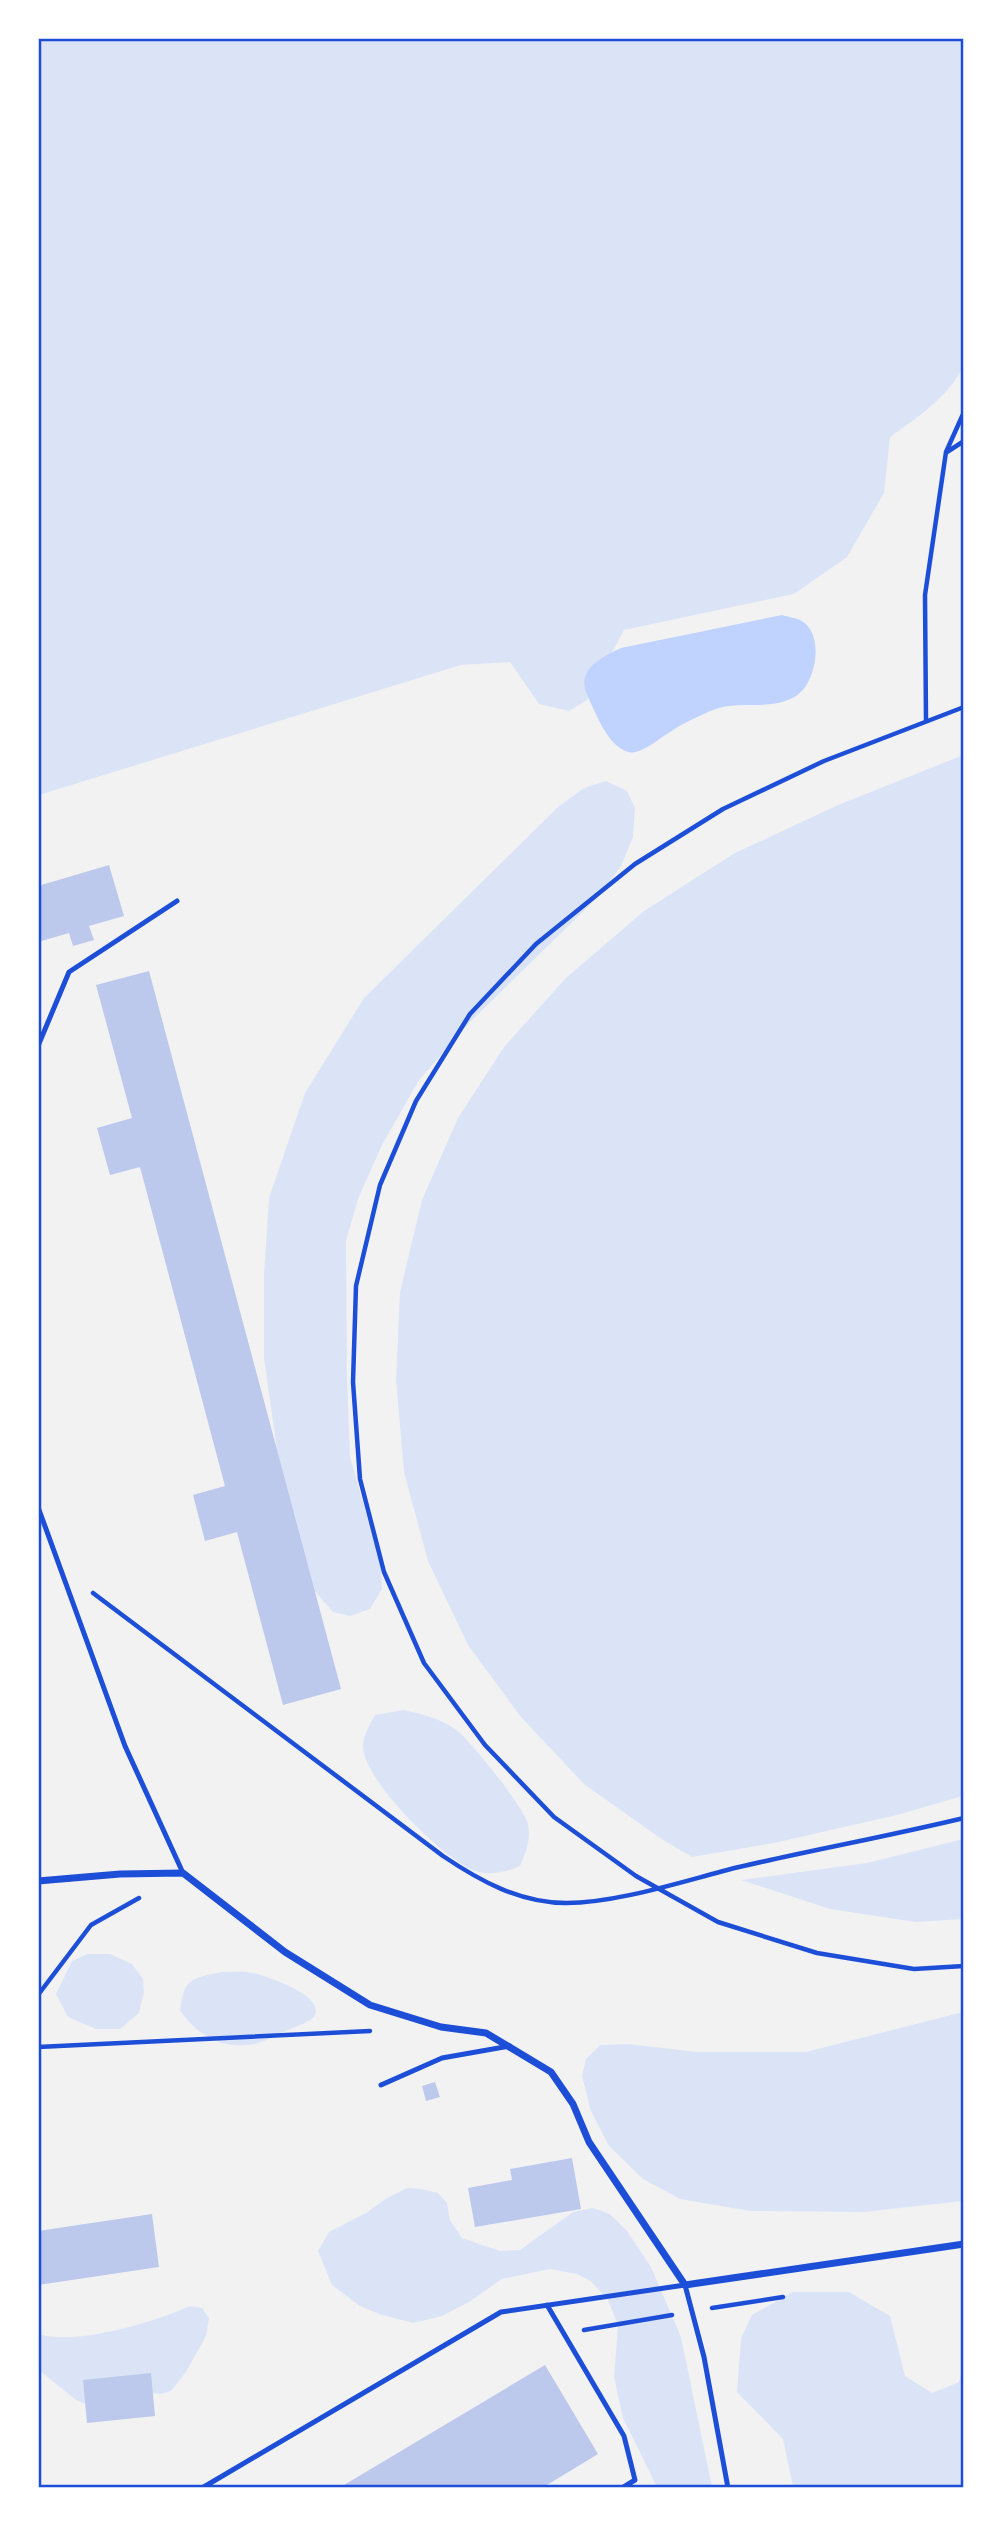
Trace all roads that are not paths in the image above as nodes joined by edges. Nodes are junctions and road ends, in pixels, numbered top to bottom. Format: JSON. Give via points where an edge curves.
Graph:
{"nodes":[{"id":1,"x":177,"y":901,"type":"dead end"},
{"id":2,"x":38,"y":1046,"type":"edge"},
{"id":3,"x":38,"y":1507,"type":"edge"},
{"id":4,"x":183,"y":1873,"type":"junction"},
{"id":5,"x":38,"y":1881,"type":"edge"},
{"id":6,"x":510,"y":2046,"type":"junction"},
{"id":7,"x":381,"y":2085,"type":"dead end"},
{"id":8,"x":964,"y":2244,"type":"edge"},
{"id":9,"x":685,"y":2285,"type":"junction"},
{"id":10,"x":547,"y":2305,"type":"junction"},
{"id":11,"x":202,"y":2487,"type":"edge"},
{"id":12,"x":622,"y":2487,"type":"edge"},
{"id":13,"x":728,"y":2487,"type":"edge"}],
"edges":[{"from":1,"to":2,"type":"lane","via":[[69,972]]},
{"from":3,"to":4,"type":"lane","via":[[125,1746]]},
{"from":4,"to":5,"type":"street"},
{"from":4,"to":6,"type":"street","via":[[285,1952],[370,2005],[441,2027],[486,2034]]},
{"from":6,"to":7,"type":"lane","via":[[442,2059]]},
{"from":6,"to":9,"type":"street","via":[[551,2072],[573,2104],[589,2142]]},
{"from":8,"to":9,"type":"street"},
{"from":9,"to":10,"type":"lane"},
{"from":9,"to":13,"type":"lane","via":[[704,2357]]},
{"from":10,"to":11,"type":"lane","via":[[501,2312]]},
{"from":10,"to":12,"type":"lane","via":[[624,2436],[635,2480]]}]}
